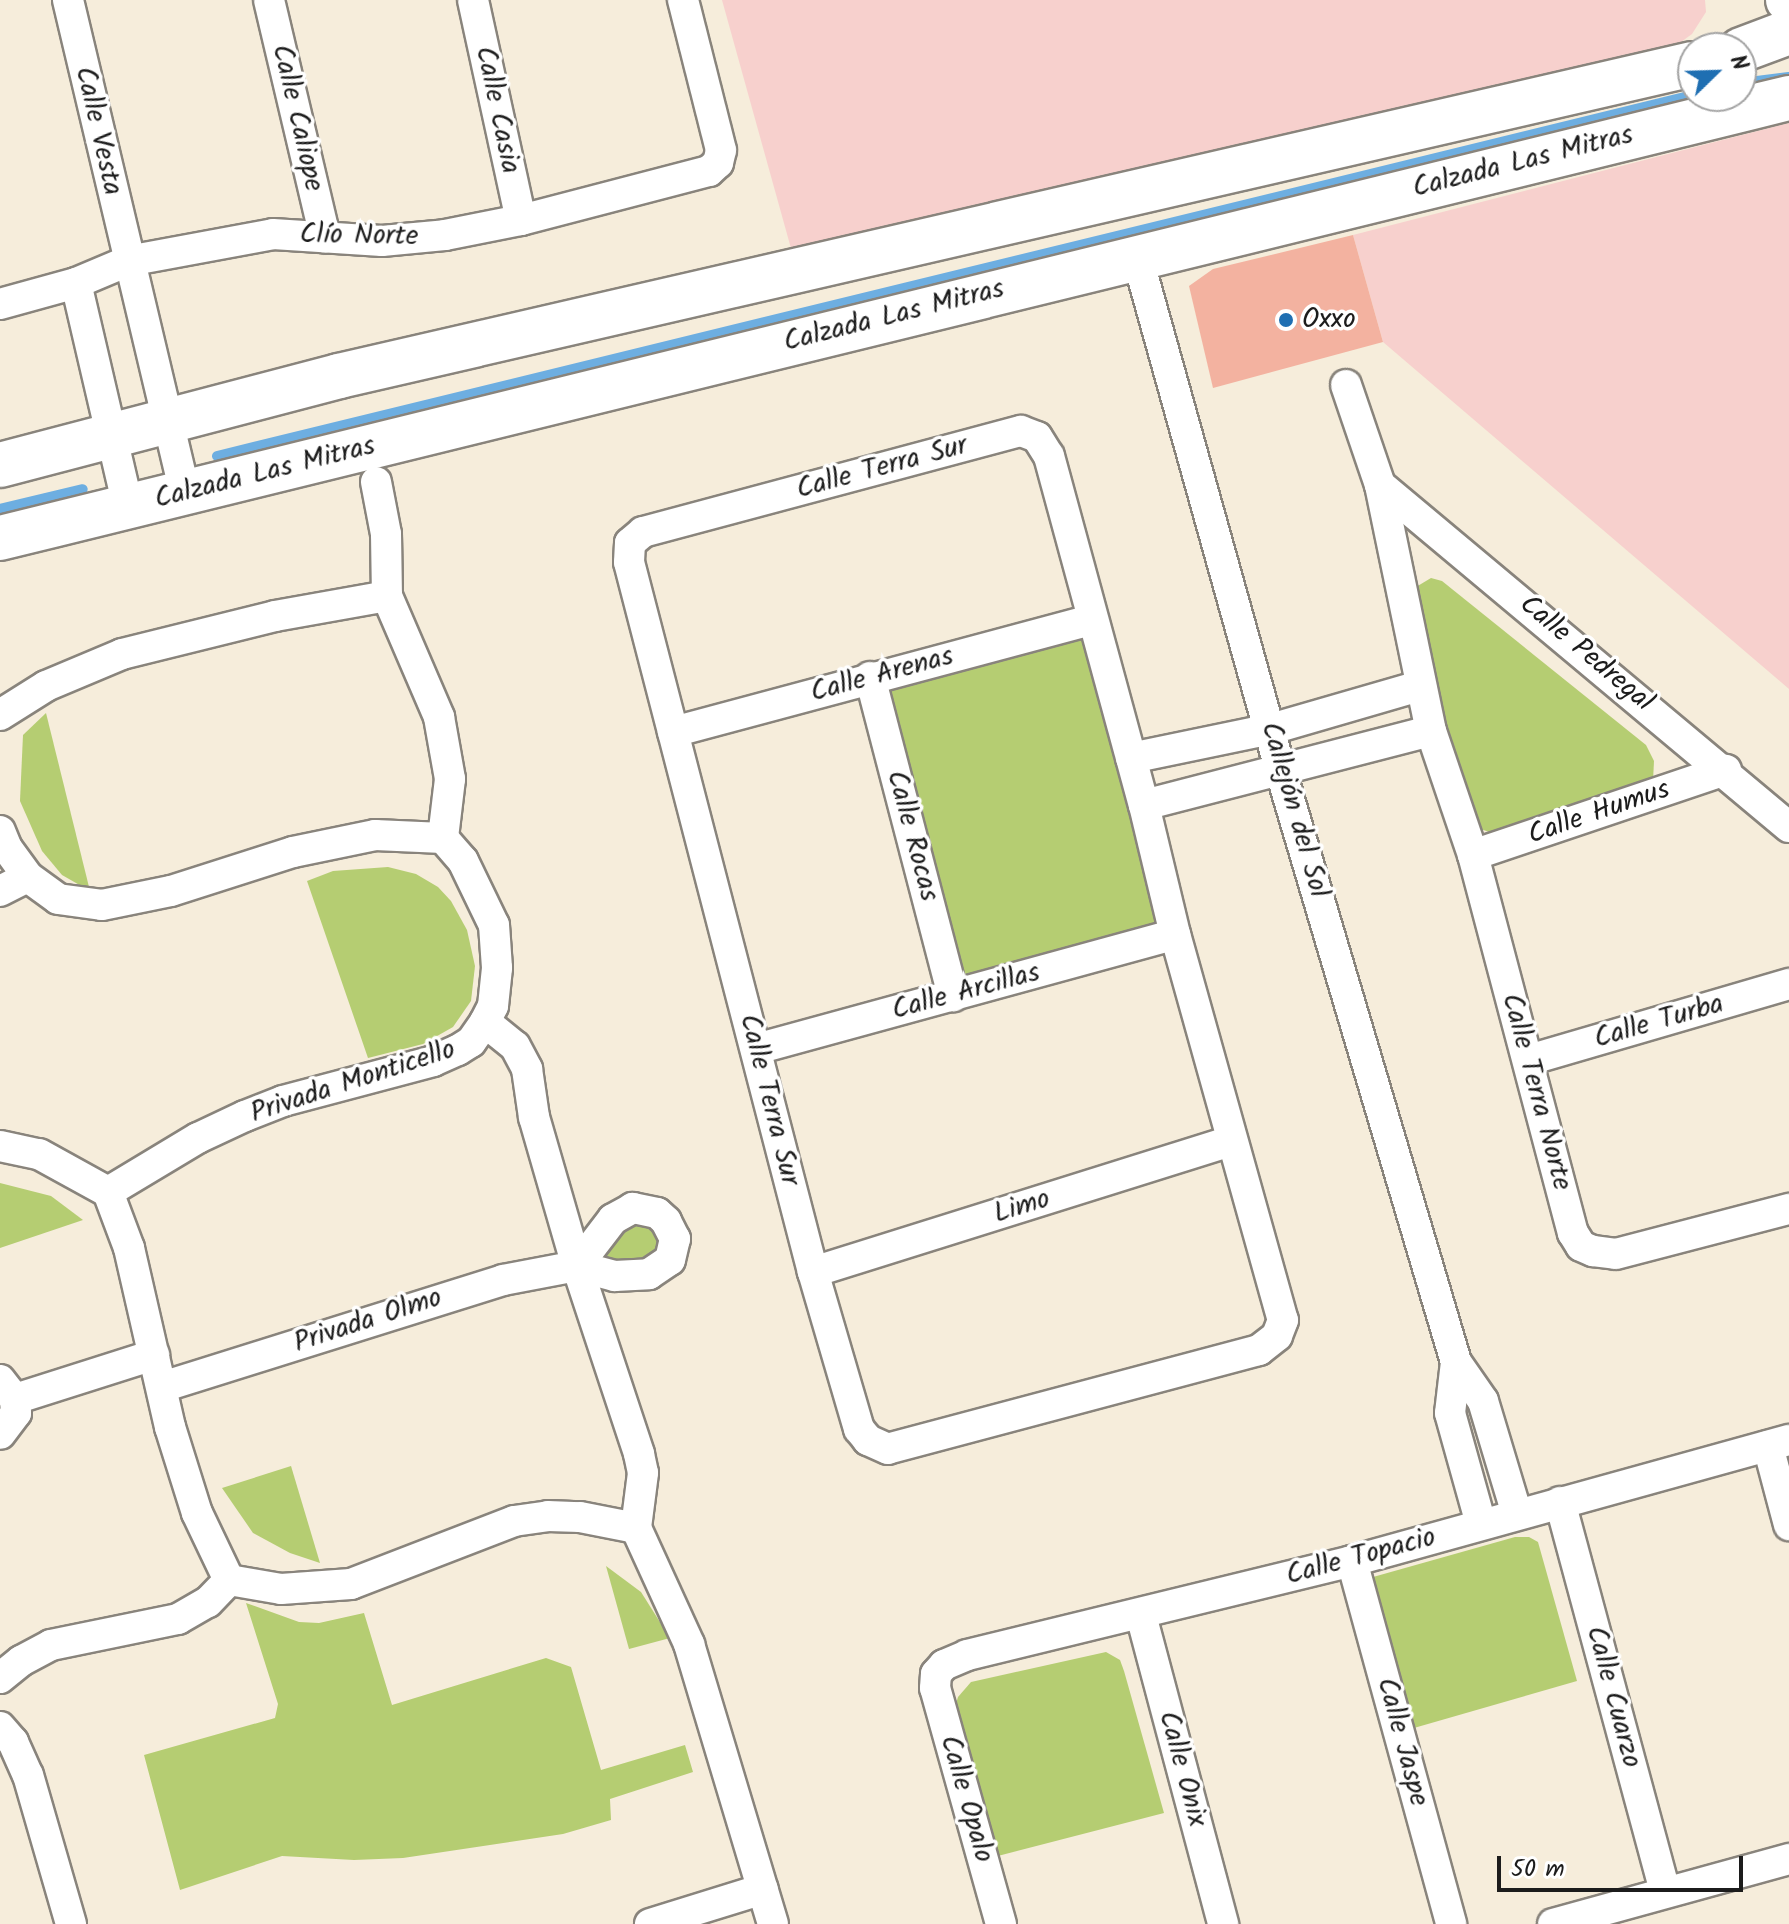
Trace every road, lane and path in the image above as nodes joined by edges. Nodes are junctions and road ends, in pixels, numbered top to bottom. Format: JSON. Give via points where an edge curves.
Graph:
{"nodes":[{"id":1,"x":68,"y":0,"type":"edge"},
{"id":2,"x":269,"y":0,"type":"edge"},
{"id":3,"x":473,"y":0,"type":"edge"},
{"id":4,"x":683,"y":0,"type":"edge"},
{"id":5,"x":1789,"y":32,"type":"edge"},
{"id":6,"x":1757,"y":44,"type":"edge"},
{"id":7,"x":1677,"y":68,"type":"edge"},
{"id":8,"x":1789,"y":98,"type":"edge"},
{"id":9,"x":521,"y":220,"type":"junction"},
{"id":10,"x":325,"y":237,"type":"junction"},
{"id":11,"x":1137,"y":256,"type":"junction"},
{"id":12,"x":128,"y":261,"type":"junction"},
{"id":13,"x":76,"y":283,"type":"junction"},
{"id":14,"x":0,"y":304,"type":"edge"},
{"id":15,"x":1346,"y":385,"type":"dead end"},
{"id":16,"x":166,"y":422,"type":"junction"},
{"id":17,"x":111,"y":434,"type":"junction"},
{"id":18,"x":0,"y":465,"type":"edge"},
{"id":19,"x":376,"y":482,"type":"dead end"},
{"id":20,"x":1380,"y":485,"type":"junction"},
{"id":21,"x":185,"y":493,"type":"junction"},
{"id":22,"x":128,"y":507,"type":"junction"},
{"id":23,"x":0,"y":538,"type":"edge"},
{"id":24,"x":387,"y":596,"type":"junction"},
{"id":25,"x":1092,"y":620,"type":"junction"},
{"id":26,"x":870,"y":677,"type":"junction"},
{"id":27,"x":1419,"y":686,"type":"junction"},
{"id":28,"x":0,"y":715,"type":"edge"},
{"id":29,"x":1271,"y":729,"type":"junction"},
{"id":30,"x":1431,"y":731,"type":"junction"},
{"id":31,"x":673,"y":732,"type":"junction"},
{"id":32,"x":1131,"y":758,"type":"junction"},
{"id":33,"x":1726,"y":770,"type":"junction"},
{"id":34,"x":1281,"y":772,"type":"junction"},
{"id":35,"x":1144,"y":805,"type":"junction"},
{"id":36,"x":1789,"y":827,"type":"edge"},
{"id":37,"x":0,"y":831,"type":"edge"},
{"id":38,"x":443,"y":838,"type":"junction"},
{"id":39,"x":1473,"y":855,"type":"junction"},
{"id":40,"x":28,"y":877,"type":"junction"},
{"id":41,"x":0,"y":891,"type":"edge"},
{"id":42,"x":1175,"y":934,"type":"junction"},
{"id":43,"x":1789,"y":984,"type":"edge"},
{"id":44,"x":953,"y":996,"type":"junction"},
{"id":45,"x":485,"y":1022,"type":"junction"},
{"id":46,"x":756,"y":1049,"type":"junction"},
{"id":47,"x":1529,"y":1060,"type":"junction"},
{"id":48,"x":1231,"y":1141,"type":"junction"},
{"id":49,"x":0,"y":1146,"type":"edge"},
{"id":50,"x":108,"y":1192,"type":"junction"},
{"id":51,"x":1789,"y":1209,"type":"edge"},
{"id":52,"x":577,"y":1266,"type":"junction"},
{"id":53,"x":813,"y":1272,"type":"junction"},
{"id":54,"x":154,"y":1355,"type":"junction"},
{"id":55,"x":1456,"y":1362,"type":"junction"},
{"id":56,"x":162,"y":1387,"type":"junction"},
{"id":57,"x":8,"y":1389,"type":"edge"},
{"id":58,"x":0,"y":1434,"type":"edge"},
{"id":59,"x":1778,"y":1443,"type":"edge"},
{"id":60,"x":1560,"y":1502,"type":"junction"},
{"id":61,"x":1517,"y":1514,"type":"junction"},
{"id":62,"x":1481,"y":1524,"type":"junction"},
{"id":63,"x":1789,"y":1525,"type":"edge"},
{"id":64,"x":636,"y":1528,"type":"junction"},
{"id":65,"x":1352,"y":1561,"type":"junction"},
{"id":66,"x":229,"y":1580,"type":"junction"},
{"id":67,"x":1141,"y":1615,"type":"junction"},
{"id":68,"x":936,"y":1674,"type":"joint"},
{"id":69,"x":0,"y":1678,"type":"edge"},
{"id":70,"x":0,"y":1727,"type":"edge"},
{"id":71,"x":1789,"y":1859,"type":"edge"},
{"id":72,"x":763,"y":1889,"type":"junction"},
{"id":73,"x":1665,"y":1892,"type":"junction"},
{"id":74,"x":71,"y":1924,"type":"edge"},
{"id":75,"x":650,"y":1924,"type":"edge"},
{"id":76,"x":773,"y":1924,"type":"edge"},
{"id":77,"x":1001,"y":1924,"type":"edge"},
{"id":78,"x":1223,"y":1924,"type":"edge"},
{"id":79,"x":1451,"y":1924,"type":"edge"},
{"id":80,"x":1553,"y":1924,"type":"edge"}],
"edges":[{"from":1,"to":12,"type":"street","name":"Calle Vesta"},
{"from":2,"to":10,"type":"street","name":"Calle Caliope"},
{"from":3,"to":9,"type":"street","name":"Calle Casia"},
{"from":4,"to":9,"type":"street","name":"Clío Norte","via":[[721,150],[718,163],[709,171]]},
{"from":5,"to":6,"type":"main road"},
{"from":7,"to":16,"type":"main road","name":"Calzada Las Mitras","via":[[339,376]]},
{"from":8,"to":11,"type":"main road","name":"Calzada Las Mitras"},
{"from":9,"to":10,"type":"street","name":"Clío Norte","via":[[382,241]]},
{"from":10,"to":12,"type":"street","name":"Clío Norte","via":[[273,234]]},
{"from":11,"to":21,"type":"main road","name":"Calzada Las Mitras"},
{"from":11,"to":29,"type":"street","name":"Callejón del Sol"},
{"from":12,"to":13,"type":"street","name":"Clío Norte"},
{"from":12,"to":16,"type":"street","name":"Calle Vesta"},
{"from":13,"to":14,"type":"street","name":"Clío Norte"},
{"from":13,"to":17,"type":"street"},
{"from":15,"to":20,"type":"street","name":"Calle Terra Norte"},
{"from":16,"to":17,"type":"main road","name":"Calzada Las Mitras"},
{"from":16,"to":21,"type":"street","name":"Calle Vesta"},
{"from":17,"to":18,"type":"main road","name":"Calzada Las Mitras"},
{"from":17,"to":22,"type":"street"},
{"from":19,"to":24,"type":"street","via":[[386,534]]},
{"from":20,"to":27,"type":"street","name":"Calle Terra Norte"},
{"from":20,"to":33,"type":"street","name":"Calle Pedregal"},
{"from":21,"to":22,"type":"main road","name":"Calzada Las Mitras"},
{"from":22,"to":23,"type":"main road","name":"Calzada Las Mitras"},
{"from":24,"to":28,"type":"street","via":[[275,616],[122,654],[46,686]]},
{"from":24,"to":38,"type":"street","via":[[439,717],[450,779]]},
{"from":25,"to":26,"type":"street","name":"Calle Arenas"},
{"from":25,"to":31,"type":"street","name":"Calle Terra Sur","via":[[1049,456],[1030,433],[1021,431],[703,515],[643,532],[630,543],[629,562]]},
{"from":25,"to":32,"type":"street","name":"Calle Terra Sur"},
{"from":26,"to":31,"type":"street","name":"Calle Arenas"},
{"from":26,"to":44,"type":"street","name":"Calle Rocas"},
{"from":27,"to":29,"type":"street"},
{"from":27,"to":30,"type":"street","name":"Calle Terra Norte"},
{"from":29,"to":32,"type":"street"},
{"from":29,"to":34,"type":"street","name":"Callejón del Sol"},
{"from":30,"to":34,"type":"street"},
{"from":30,"to":39,"type":"street","name":"Calle Terra Norte"},
{"from":31,"to":46,"type":"street","name":"Calle Terra Sur"},
{"from":32,"to":35,"type":"street","name":"Calle Terra Sur"},
{"from":33,"to":36,"type":"street","name":"Calle Pedregal"},
{"from":33,"to":39,"type":"street","name":"Calle Humus"},
{"from":34,"to":35,"type":"street"},
{"from":34,"to":55,"type":"street","name":"Callejón del Sol"},
{"from":35,"to":42,"type":"street","name":"Calle Terra Sur"},
{"from":37,"to":40,"type":"street"},
{"from":38,"to":40,"type":"street","via":[[375,835],[102,905],[58,899]]},
{"from":38,"to":45,"type":"street","via":[[463,861],[494,925],[497,968],[493,1006]]},
{"from":39,"to":47,"type":"street","name":"Calle Terra Norte"},
{"from":40,"to":41,"type":"street"},
{"from":42,"to":44,"type":"street","name":"Calle Arcillas"},
{"from":42,"to":48,"type":"street","name":"Calle Terra Sur"},
{"from":43,"to":47,"type":"street","name":"Calle Turba"},
{"from":44,"to":46,"type":"street","name":"Calle Arcillas"},
{"from":45,"to":50,"type":"street","name":"Privada Monticello","via":[[458,1050],[245,1116]]},
{"from":45,"to":52,"type":"street","via":[[515,1046],[527,1069],[534,1117]]},
{"from":46,"to":53,"type":"street","name":"Calle Terra Sur"},
{"from":47,"to":51,"type":"street","name":"Calle Terra Norte","via":[[1573,1233],[1581,1246],[1616,1254]]},
{"from":48,"to":53,"type":"street","name":"Limo"},
{"from":48,"to":53,"type":"street","name":"Calle Terra Sur","via":[[1283,1320],[1277,1336],[1259,1350],[888,1449],[859,1429]]},
{"from":49,"to":50,"type":"street","via":[[39,1154]]},
{"from":50,"to":54,"type":"street","via":[[129,1248]]},
{"from":52,"to":56,"type":"street","name":"Privada Olmo","via":[[431,1300]]},
{"from":52,"to":64,"type":"street","via":[[643,1473]]},
{"from":54,"to":56,"type":"street"},
{"from":54,"to":57,"type":"street"},
{"from":55,"to":61,"type":"street","name":"Callejón del Sol","via":[[1483,1401]]},
{"from":55,"to":62,"type":"street","name":"Callejón del Sol","via":[[1450,1413]]},
{"from":56,"to":66,"type":"street","via":[[197,1513]]},
{"from":57,"to":58,"type":"street","via":[[16,1413]]},
{"from":59,"to":60,"type":"street","name":"Calle Topacio"},
{"from":59,"to":63,"type":"street"},
{"from":60,"to":61,"type":"street","name":"Calle Topacio"},
{"from":60,"to":73,"type":"street","name":"Calle Cuarzo"},
{"from":61,"to":62,"type":"street","name":"Calle Topacio"},
{"from":62,"to":65,"type":"street","name":"Calle Topacio"},
{"from":64,"to":66,"type":"street","via":[[548,1516],[514,1521],[351,1584],[281,1589]]},
{"from":64,"to":72,"type":"street","via":[[689,1644]]},
{"from":65,"to":67,"type":"street","name":"Calle Topacio"},
{"from":65,"to":79,"type":"street","name":"Calle Jaspe"},
{"from":66,"to":69,"type":"street","via":[[208,1602],[178,1619],[51,1645]]},
{"from":67,"to":68,"type":"street","name":"Calle Topacio","via":[[967,1655]]},
{"from":67,"to":78,"type":"street","name":"Calle Onix"},
{"from":68,"to":77,"type":"street","name":"Calle Opalo","via":[[935,1688]]},
{"from":70,"to":74,"type":"street","via":[[28,1775]]},
{"from":71,"to":73,"type":"street"},
{"from":72,"to":75,"type":"street"},
{"from":72,"to":76,"type":"street"},
{"from":73,"to":80,"type":"street"}]}
